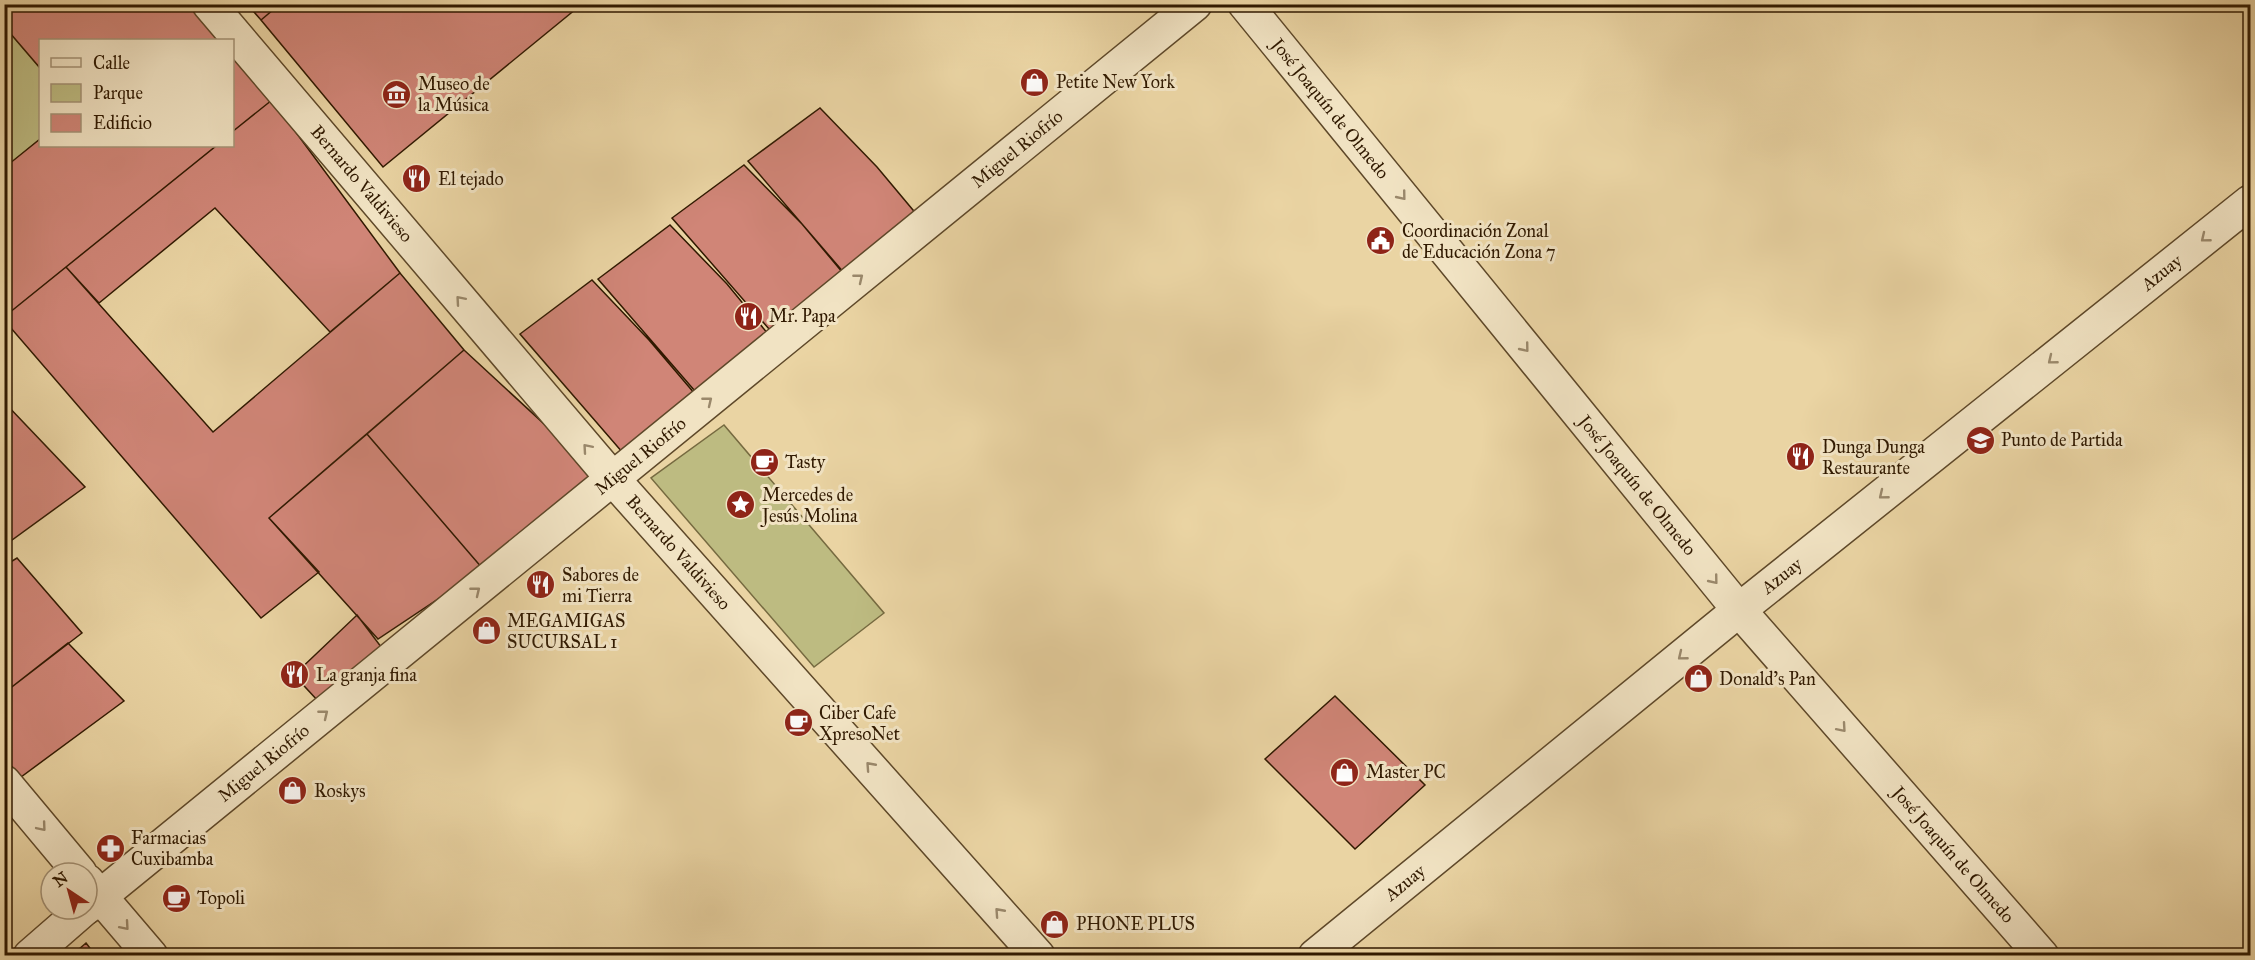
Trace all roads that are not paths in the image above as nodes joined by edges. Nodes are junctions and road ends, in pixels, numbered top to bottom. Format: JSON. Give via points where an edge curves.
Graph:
{"nodes":[{"id":1,"x":209,"y":4,"type":"edge"},
{"id":2,"x":1195,"y":4,"type":"edge"},
{"id":3,"x":1245,"y":4,"type":"edge"},
{"id":4,"x":2250,"y":202,"type":"edge"},
{"id":5,"x":613,"y":479,"type":"junction"},
{"id":6,"x":1738,"y":610,"type":"junction"},
{"id":7,"x":4,"y":782,"type":"edge"},
{"id":8,"x":64,"y":861,"type":"edge"},
{"id":9,"x":99,"y":884,"type":"edge"},
{"id":10,"x":99,"y":904,"type":"edge"},
{"id":11,"x":62,"y":921,"type":"edge"},
{"id":12,"x":30,"y":956,"type":"edge"},
{"id":13,"x":151,"y":956,"type":"edge"},
{"id":14,"x":1038,"y":956,"type":"edge"},
{"id":15,"x":1315,"y":956,"type":"edge"},
{"id":16,"x":2042,"y":956,"type":"edge"}],
"edges":[{"from":5,"to":1,"type":"street","name":"Bernardo Valdivieso","one_way":true},
{"from":5,"to":2,"type":"street","name":"Miguel Riofrío","one_way":true},
{"from":3,"to":6,"type":"street","name":"José Joaquín de Olmedo","one_way":true},
{"from":4,"to":6,"type":"street","name":"Azuay","one_way":true},
{"from":9,"to":5,"type":"street","name":"Miguel Riofrío","one_way":true},
{"from":14,"to":5,"type":"street","name":"Bernardo Valdivieso","one_way":true},
{"from":6,"to":15,"type":"street","name":"Azuay","one_way":true},
{"from":6,"to":16,"type":"street","name":"José Joaquín de Olmedo","one_way":true},
{"from":7,"to":8,"type":"street","one_way":true},
{"from":10,"to":13,"type":"street","one_way":true},
{"from":11,"to":12,"type":"street","name":"Miguel Riofrío"}]}
